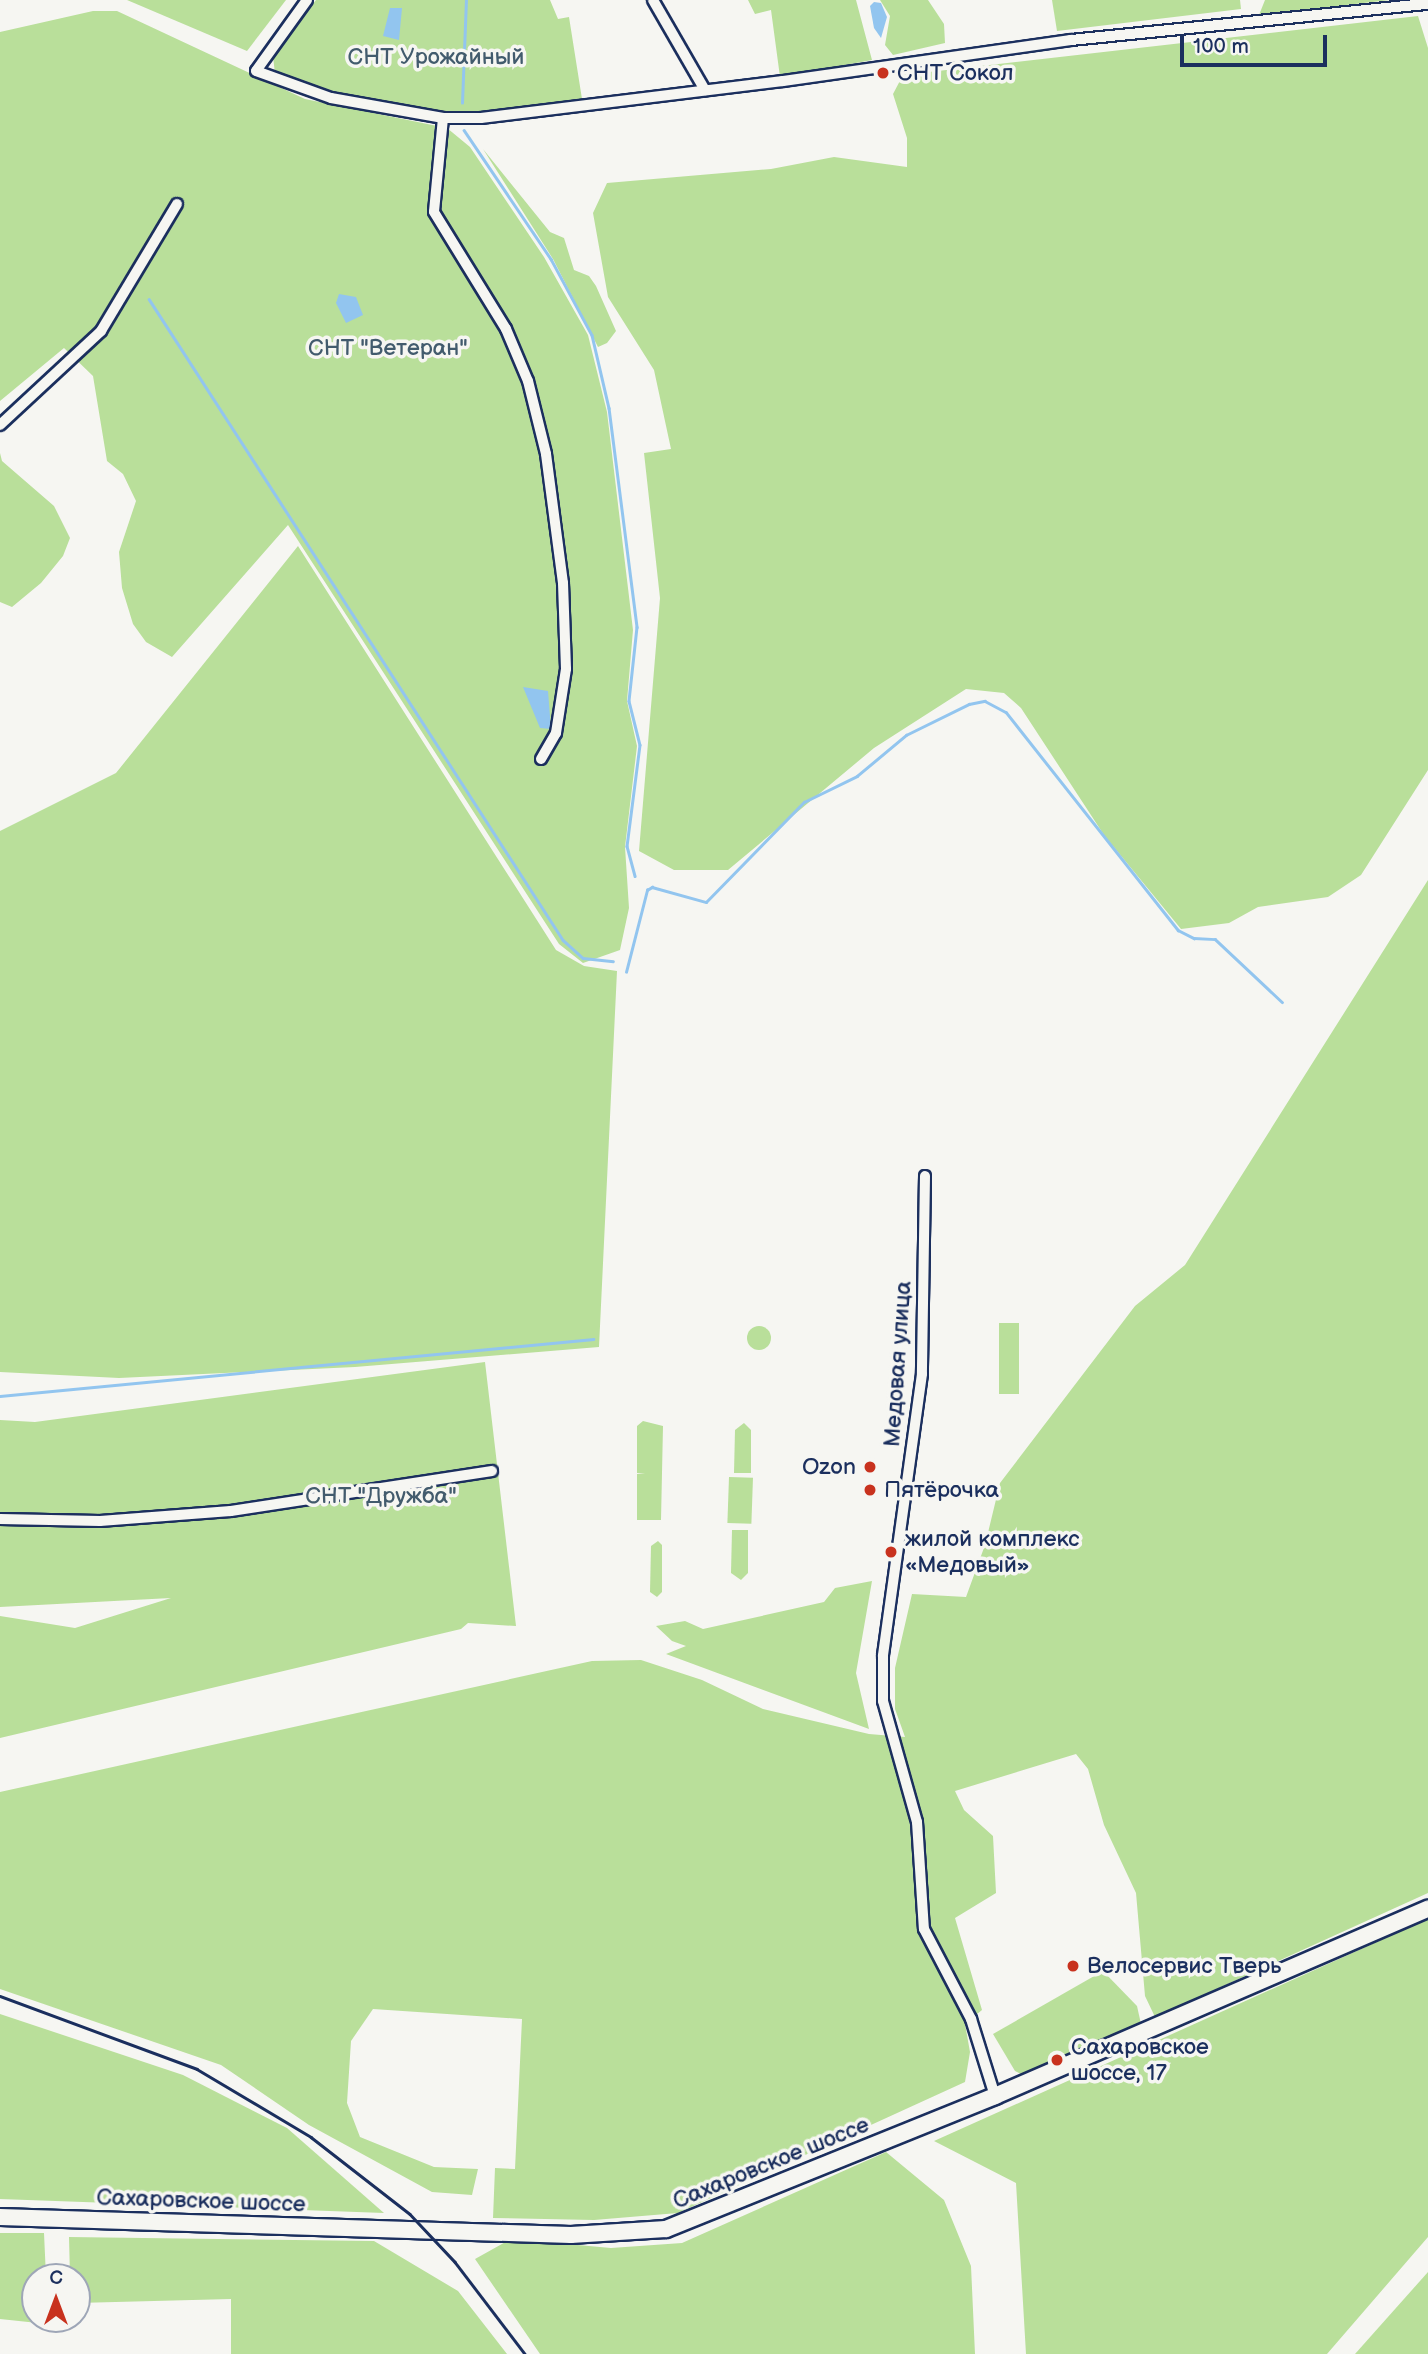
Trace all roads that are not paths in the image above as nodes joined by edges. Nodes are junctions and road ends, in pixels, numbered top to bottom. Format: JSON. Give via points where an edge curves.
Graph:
{"nodes":[{"id":1,"x":307,"y":0,"type":"edge"},
{"id":2,"x":653,"y":0,"type":"edge"},
{"id":3,"x":1428,"y":4,"type":"edge"},
{"id":4,"x":705,"y":90,"type":"junction"},
{"id":5,"x":443,"y":118,"type":"junction"},
{"id":6,"x":177,"y":204,"type":"dead end"},
{"id":7,"x":0,"y":425,"type":"edge"},
{"id":8,"x":541,"y":759,"type":"dead end"},
{"id":9,"x":925,"y":1176,"type":"dead end"},
{"id":10,"x":492,"y":1471,"type":"dead end"},
{"id":11,"x":0,"y":1519,"type":"edge"},
{"id":12,"x":1428,"y":1909,"type":"edge"},
{"id":13,"x":995,"y":2096,"type":"junction"},
{"id":14,"x":0,"y":2217,"type":"edge"}],
"edges":[{"from":1,"to":5,"type":"street","via":[[256,71],[331,99]]},
{"from":2,"to":4,"type":"street"},
{"from":3,"to":4,"type":"street","via":[[1071,40]]},
{"from":4,"to":5,"type":"street","via":[[481,118]]},
{"from":5,"to":8,"type":"street","via":[[434,212],[506,329],[528,382],[546,454],[563,583],[566,669],[556,733]]},
{"from":6,"to":7,"type":"street","via":[[101,331]]},
{"from":9,"to":13,"type":"street","name":"Медовая улица","via":[[922,1374],[883,1656],[885,1713],[917,1822],[924,1929],[971,2019]]},
{"from":10,"to":11,"type":"street","via":[[231,1511],[100,1521]]},
{"from":12,"to":13,"type":"main road","name":"Сахаровское шоссе"},
{"from":13,"to":14,"type":"main road","name":"Сахаровское шоссе","via":[[693,2221],[652,2231],[545,2234]]}]}
